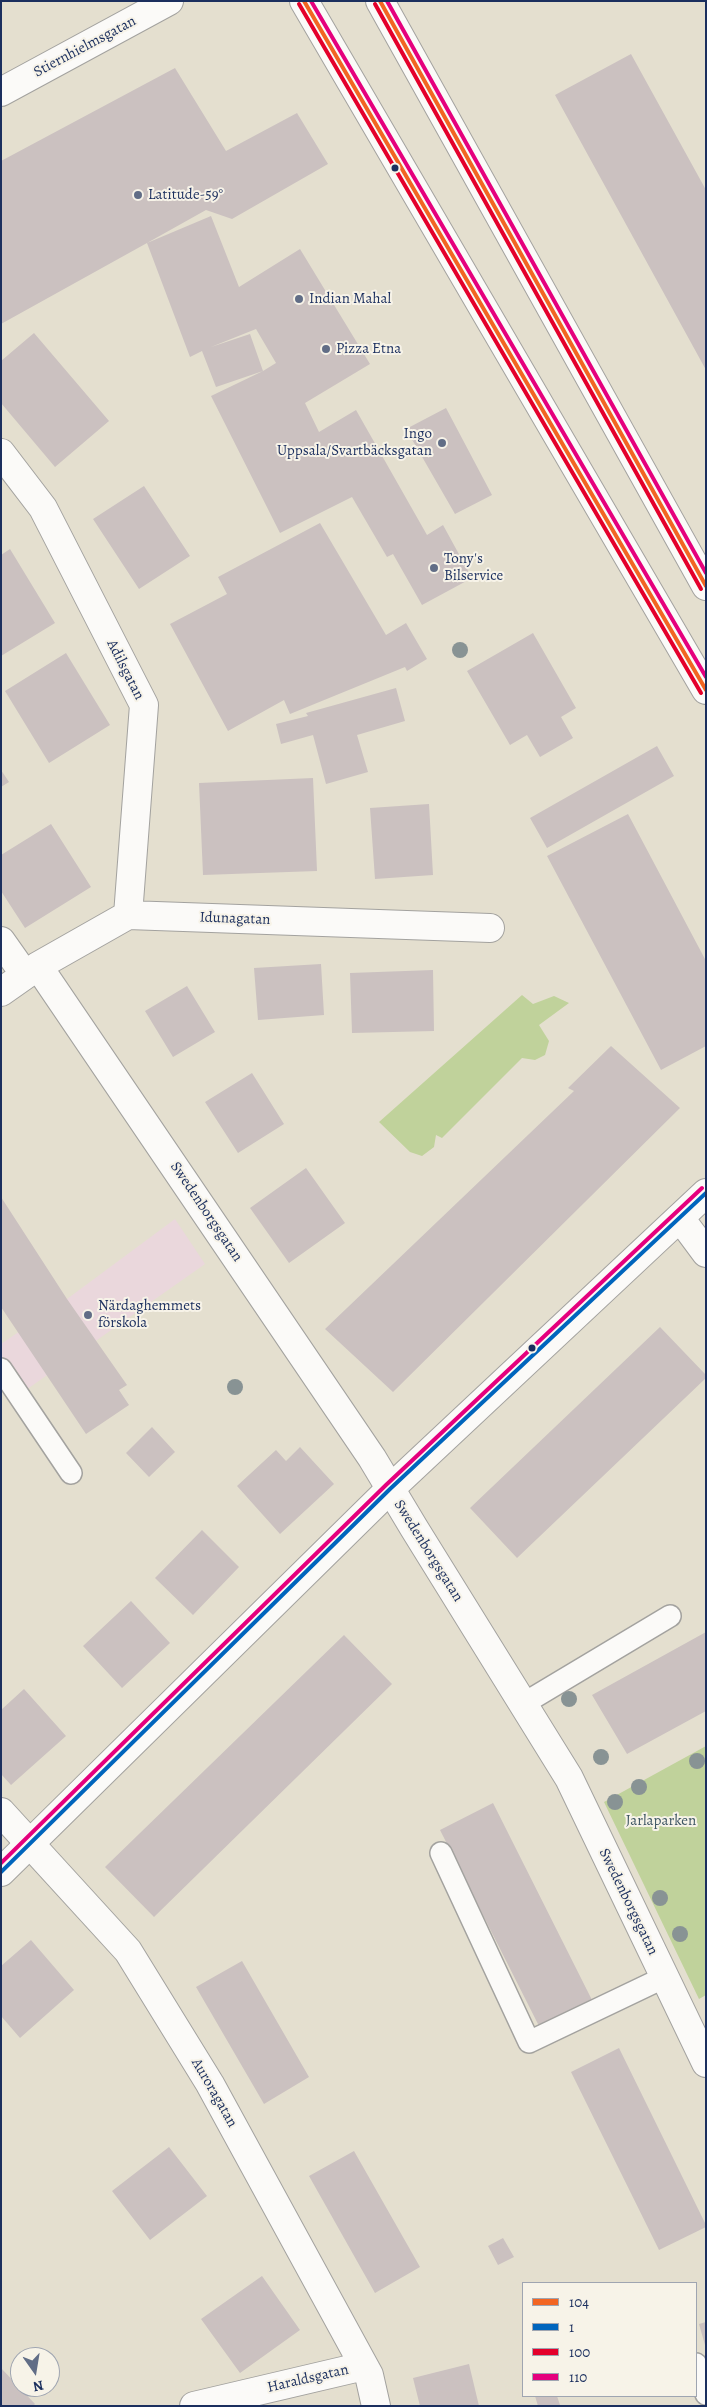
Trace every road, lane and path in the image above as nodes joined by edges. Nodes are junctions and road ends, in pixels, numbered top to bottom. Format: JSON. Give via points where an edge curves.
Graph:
{"nodes":[{"id":1,"x":169,"y":1,"type":"edge"},
{"id":2,"x":304,"y":1,"type":"edge"},
{"id":3,"x":380,"y":1,"type":"edge"},
{"id":4,"x":1,"y":92,"type":"edge"},
{"id":5,"x":1,"y":453,"type":"edge"},
{"id":6,"x":706,"y":586,"type":"edge"},
{"id":7,"x":706,"y":690,"type":"edge"},
{"id":8,"x":128,"y":915,"type":"junction"},
{"id":9,"x":490,"y":928,"type":"dead end"},
{"id":10,"x":1,"y":941,"type":"edge"},
{"id":11,"x":32,"y":970,"type":"junction"},
{"id":12,"x":1,"y":992,"type":"edge"},
{"id":13,"x":706,"y":1193,"type":"edge"},
{"id":14,"x":680,"y":1218,"type":"junction"},
{"id":15,"x":706,"y":1253,"type":"edge"},
{"id":16,"x":1,"y":1369,"type":"edge"},
{"id":17,"x":71,"y":1473,"type":"dead end"},
{"id":18,"x":390,"y":1489,"type":"junction"},
{"id":19,"x":670,"y":1616,"type":"dead end"},
{"id":20,"x":523,"y":1704,"type":"junction"},
{"id":21,"x":1,"y":1812,"type":"edge"},
{"id":22,"x":30,"y":1844,"type":"junction"},
{"id":23,"x":441,"y":1853,"type":"dead end"},
{"id":24,"x":1,"y":1872,"type":"edge"},
{"id":25,"x":665,"y":1977,"type":"junction"},
{"id":26,"x":706,"y":2063,"type":"edge"},
{"id":27,"x":364,"y":2366,"type":"junction"},
{"id":28,"x":697,"y":2367,"type":"edge"},
{"id":29,"x":706,"y":2394,"type":"edge"},
{"id":30,"x":194,"y":2406,"type":"edge"},
{"id":31,"x":376,"y":2406,"type":"edge"}],
"edges":[{"from":1,"to":4,"type":"street","name":"Stiernhielmsgatan"},
{"from":2,"to":7,"type":"street"},
{"from":3,"to":6,"type":"street"},
{"from":5,"to":8,"type":"street","name":"Adilsgatan","via":[[43,508],[144,705]]},
{"from":8,"to":9,"type":"street","name":"Idunagatan"},
{"from":8,"to":11,"type":"street"},
{"from":10,"to":11,"type":"street","name":"Swedenborgsgatan"},
{"from":11,"to":12,"type":"street"},
{"from":11,"to":18,"type":"street","name":"Swedenborgsgatan","via":[[372,1458]]},
{"from":13,"to":14,"type":"street"},
{"from":14,"to":15,"type":"street"},
{"from":14,"to":18,"type":"street"},
{"from":16,"to":17,"type":"lane"},
{"from":18,"to":20,"type":"street","name":"Swedenborgsgatan"},
{"from":18,"to":22,"type":"street"},
{"from":19,"to":20,"type":"lane"},
{"from":20,"to":25,"type":"street","name":"Swedenborgsgatan","via":[[569,1778]]},
{"from":21,"to":22,"type":"street","name":"Auroragatan"},
{"from":22,"to":24,"type":"street"},
{"from":22,"to":27,"type":"street","name":"Auroragatan","via":[[128,1951],[210,2084]]},
{"from":23,"to":25,"type":"lane","via":[[529,2042]]},
{"from":25,"to":26,"type":"street","name":"Swedenborgsgatan"},
{"from":27,"to":30,"type":"street","name":"Haraldsgatan"},
{"from":27,"to":31,"type":"street","name":"Auroragatan"},
{"from":28,"to":29,"type":"lane"}]}
